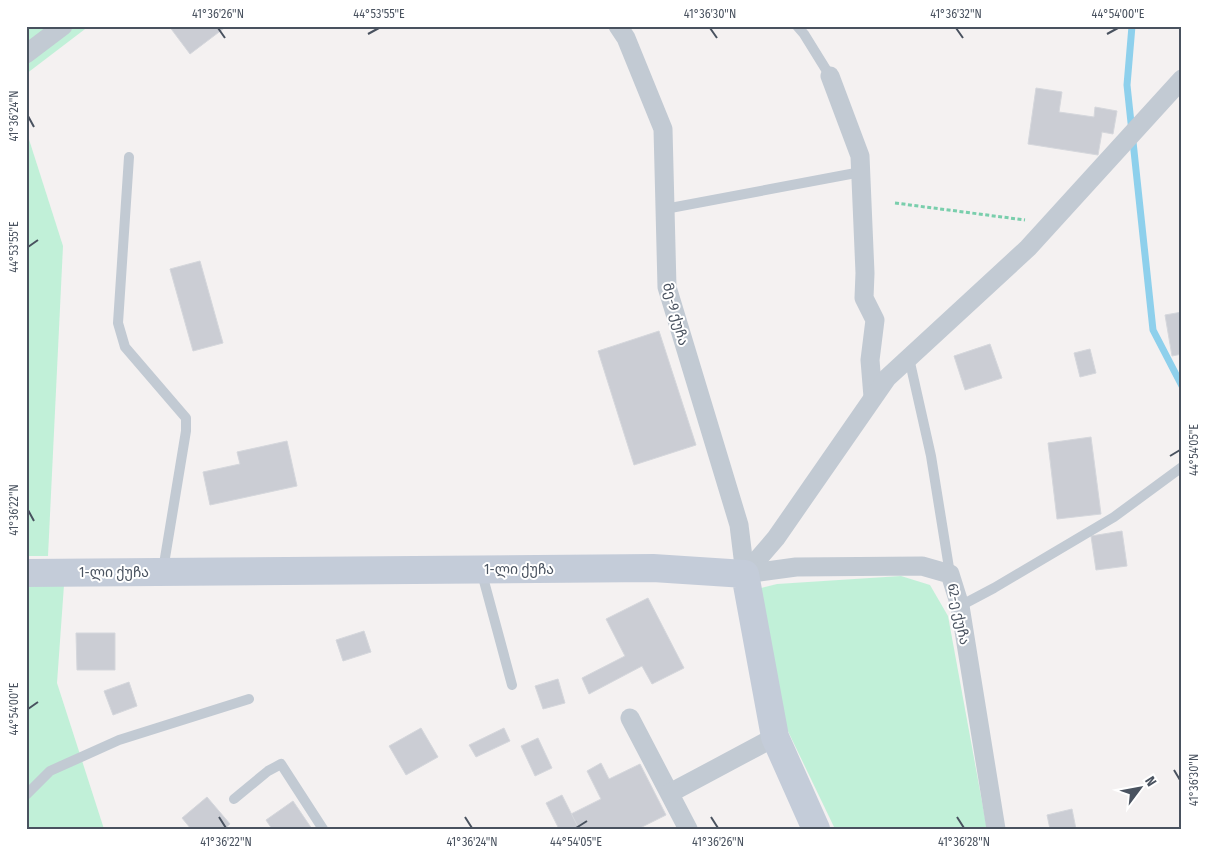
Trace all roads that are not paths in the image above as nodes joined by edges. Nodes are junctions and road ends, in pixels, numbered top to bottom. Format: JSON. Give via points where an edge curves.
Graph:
{"nodes":[{"id":1,"x":63,"y":26,"type":"edge"},
{"id":2,"x":618,"y":26,"type":"edge"},
{"id":3,"x":797,"y":26,"type":"edge"},
{"id":4,"x":26,"y":54,"type":"edge"},
{"id":5,"x":830,"y":76,"type":"joint"},
{"id":6,"x":1182,"y":79,"type":"edge"},
{"id":7,"x":129,"y":157,"type":"dead end"},
{"id":8,"x":861,"y":172,"type":"junction"},
{"id":9,"x":665,"y":210,"type":"junction"},
{"id":10,"x":909,"y":358,"type":"junction"},
{"id":11,"x":873,"y":398,"type":"junction"},
{"id":12,"x":1182,"y":467,"type":"edge"},
{"id":13,"x":481,"y":569,"type":"junction"},
{"id":14,"x":163,"y":572,"type":"junction"},
{"id":15,"x":26,"y":573,"type":"edge"},
{"id":16,"x":745,"y":574,"type":"junction"},
{"id":17,"x":950,"y":574,"type":"junction"},
{"id":18,"x":960,"y":606,"type":"junction"},
{"id":19,"x":512,"y":685,"type":"dead end"},
{"id":20,"x":249,"y":699,"type":"dead end"},
{"id":21,"x":630,"y":718,"type":"dead end"},
{"id":22,"x":775,"y":737,"type":"junction"},
{"id":23,"x":670,"y":793,"type":"junction"},
{"id":24,"x":26,"y":795,"type":"edge"},
{"id":25,"x":234,"y":799,"type":"dead end"},
{"id":26,"x":686,"y":828,"type":"edge"},
{"id":27,"x":323,"y":829,"type":"edge"},
{"id":28,"x":816,"y":829,"type":"edge"},
{"id":29,"x":996,"y":829,"type":"edge"}],
"edges":[{"from":1,"to":4,"type":"street"},
{"from":2,"to":9,"type":"street","name":"მე-9 ქუჩა","via":[[663,128]]},
{"from":3,"to":5,"type":"lane"},
{"from":5,"to":8,"type":"street","via":[[860,156]]},
{"from":6,"to":10,"type":"street","via":[[1028,248]]},
{"from":7,"to":14,"type":"lane","via":[[118,323],[125,347],[186,418]]},
{"from":8,"to":9,"type":"lane"},
{"from":8,"to":11,"type":"street","via":[[864,298],[875,320],[870,360]]},
{"from":9,"to":16,"type":"street","name":"მე-9 ქუჩა","via":[[666,287],[738,525]]},
{"from":10,"to":11,"type":"street","via":[[887,378]]},
{"from":10,"to":17,"type":"lane","via":[[931,456]]},
{"from":11,"to":16,"type":"street","via":[[776,538]]},
{"from":12,"to":18,"type":"lane","via":[[1114,517]]},
{"from":13,"to":14,"type":"street","name":"1-ლი ქუჩა"},
{"from":13,"to":16,"type":"street","name":"1-ლი ქუჩა","via":[[653,568]]},
{"from":13,"to":19,"type":"lane"},
{"from":14,"to":15,"type":"street","name":"1-ლი ქუჩა"},
{"from":16,"to":17,"type":"street","name":"62-ე ქუჩა","via":[[796,567],[922,566]]},
{"from":16,"to":22,"type":"street"},
{"from":17,"to":18,"type":"street","name":"62-ე ქუჩა"},
{"from":18,"to":29,"type":"street","name":"62-ე ქუჩა"},
{"from":20,"to":24,"type":"lane","via":[[119,740],[50,771]]},
{"from":21,"to":23,"type":"street"},
{"from":22,"to":23,"type":"street"},
{"from":22,"to":28,"type":"street"},
{"from":23,"to":26,"type":"street"},
{"from":25,"to":27,"type":"lane","via":[[268,771],[282,764]]}]}
